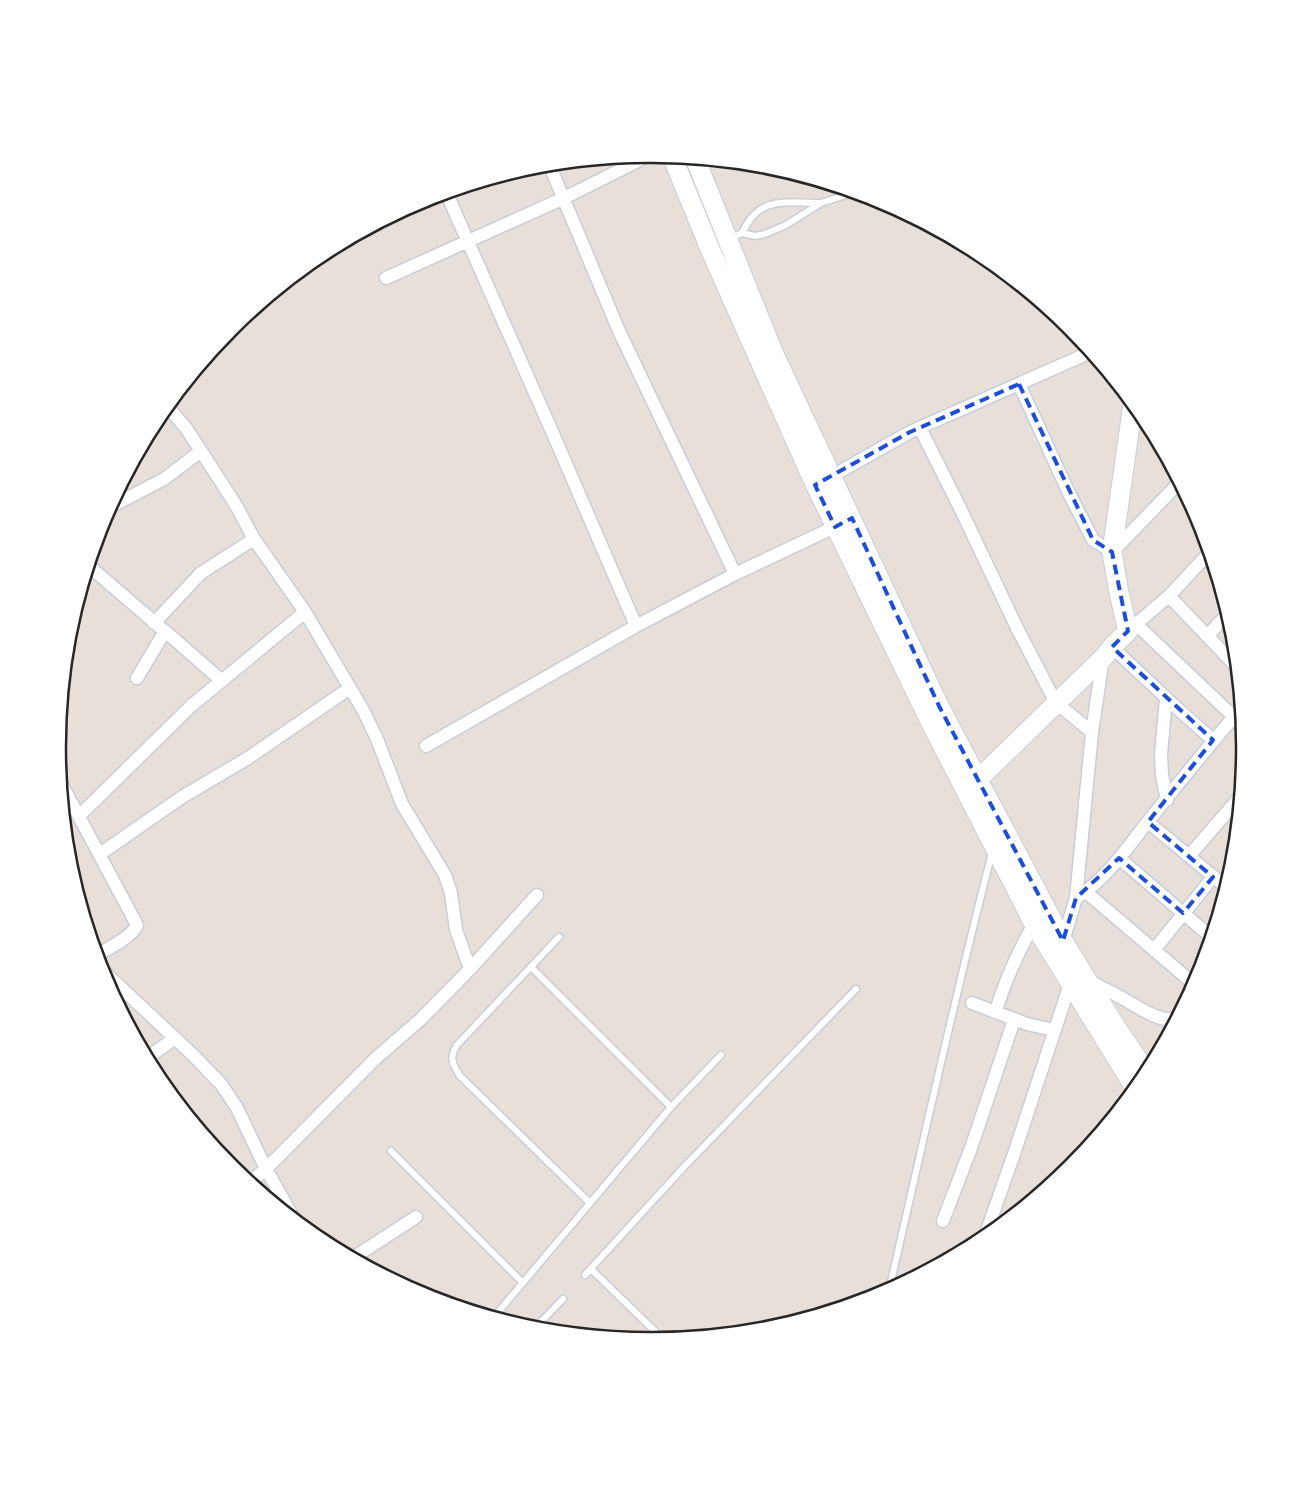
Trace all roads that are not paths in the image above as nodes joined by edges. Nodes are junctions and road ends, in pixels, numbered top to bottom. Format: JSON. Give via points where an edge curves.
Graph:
{"nodes":[{"id":1,"x":633,"y":163,"type":"edge"},
{"id":2,"x":675,"y":164,"type":"edge"},
{"id":3,"x":699,"y":165,"type":"edge"},
{"id":4,"x":552,"y":172,"type":"edge"},
{"id":5,"x":844,"y":196,"type":"edge"},
{"id":6,"x":564,"y":198,"type":"junction"},
{"id":7,"x":449,"y":199,"type":"edge"},
{"id":8,"x":821,"y":203,"type":"junction"},
{"id":9,"x":735,"y":236,"type":"junction"},
{"id":10,"x":468,"y":241,"type":"junction"},
{"id":11,"x":386,"y":278,"type":"dead end"},
{"id":12,"x":1084,"y":355,"type":"edge"},
{"id":13,"x":1019,"y":384,"type":"junction"},
{"id":14,"x":173,"y":412,"type":"edge"},
{"id":15,"x":1131,"y":415,"type":"edge"},
{"id":16,"x":920,"y":428,"type":"junction"},
{"id":17,"x":201,"y":451,"type":"junction"},
{"id":18,"x":832,"y":476,"type":"junction"},
{"id":19,"x":815,"y":485,"type":"junction"},
{"id":20,"x":1174,"y":488,"type":"edge"},
{"id":21,"x":122,"y":501,"type":"edge"},
{"id":22,"x":852,"y":518,"type":"junction"},
{"id":23,"x":835,"y":527,"type":"junction"},
{"id":24,"x":254,"y":539,"type":"junction"},
{"id":25,"x":1112,"y":552,"type":"junction"},
{"id":26,"x":1204,"y":558,"type":"edge"},
{"id":27,"x":94,"y":570,"type":"edge"},
{"id":28,"x":735,"y":574,"type":"junction"},
{"id":29,"x":1168,"y":596,"type":"junction"},
{"id":30,"x":305,"y":612,"type":"junction"},
{"id":31,"x":1222,"y":620,"type":"edge"},
{"id":32,"x":154,"y":623,"type":"junction"},
{"id":33,"x":636,"y":626,"type":"junction"},
{"id":34,"x":1132,"y":627,"type":"junction"},
{"id":35,"x":165,"y":631,"type":"junction"},
{"id":36,"x":1207,"y":636,"type":"junction"},
{"id":37,"x":1108,"y":652,"type":"junction"},
{"id":38,"x":1229,"y":659,"type":"edge"},
{"id":39,"x":137,"y":678,"type":"dead end"},
{"id":40,"x":222,"y":681,"type":"junction"},
{"id":41,"x":350,"y":688,"type":"junction"},
{"id":42,"x":1166,"y":698,"type":"junction"},
{"id":43,"x":1056,"y":703,"type":"junction"},
{"id":44,"x":1234,"y":711,"type":"edge"},
{"id":45,"x":1234,"y":716,"type":"edge"},
{"id":46,"x":1092,"y":732,"type":"junction"},
{"id":47,"x":1213,"y":740,"type":"junction"},
{"id":48,"x":426,"y":746,"type":"dead end"},
{"id":49,"x":972,"y":786,"type":"junction"},
{"id":50,"x":69,"y":797,"type":"edge"},
{"id":51,"x":1167,"y":800,"type":"junction"},
{"id":52,"x":1233,"y":805,"type":"edge"},
{"id":53,"x":79,"y":816,"type":"junction"},
{"id":54,"x":1148,"y":822,"type":"junction"},
{"id":55,"x":993,"y":846,"type":"junction"},
{"id":56,"x":100,"y":854,"type":"junction"},
{"id":57,"x":1189,"y":856,"type":"junction"},
{"id":58,"x":1119,"y":858,"type":"junction"},
{"id":59,"x":1213,"y":877,"type":"junction"},
{"id":60,"x":1220,"y":882,"type":"edge"},
{"id":61,"x":537,"y":895,"type":"dead end"},
{"id":62,"x":1081,"y":895,"type":"junction"},
{"id":63,"x":1184,"y":913,"type":"junction"},
{"id":64,"x":1034,"y":924,"type":"junction"},
{"id":65,"x":1206,"y":932,"type":"edge"},
{"id":66,"x":559,"y":937,"type":"dead end"},
{"id":67,"x":1063,"y":941,"type":"junction"},
{"id":68,"x":1154,"y":950,"type":"junction"},
{"id":69,"x":103,"y":951,"type":"edge"},
{"id":70,"x":530,"y":967,"type":"junction"},
{"id":71,"x":470,"y":969,"type":"junction"},
{"id":72,"x":1188,"y":979,"type":"edge"},
{"id":73,"x":1078,"y":981,"type":"junction"},
{"id":74,"x":117,"y":984,"type":"edge"},
{"id":75,"x":856,"y":989,"type":"dead end"},
{"id":76,"x":972,"y":1003,"type":"dead end"},
{"id":77,"x":996,"y":1011,"type":"junction"},
{"id":78,"x":1014,"y":1020,"type":"junction"},
{"id":79,"x":1168,"y":1020,"type":"edge"},
{"id":80,"x":1054,"y":1030,"type":"junction"},
{"id":81,"x":175,"y":1038,"type":"junction"},
{"id":82,"x":153,"y":1053,"type":"edge"},
{"id":83,"x":721,"y":1055,"type":"dead end"},
{"id":84,"x":1141,"y":1065,"type":"edge"},
{"id":85,"x":1131,"y":1080,"type":"edge"},
{"id":86,"x":671,"y":1107,"type":"junction"},
{"id":87,"x":391,"y":1152,"type":"dead end"},
{"id":88,"x":266,"y":1169,"type":"junction"},
{"id":89,"x":255,"y":1178,"type":"edge"},
{"id":90,"x":590,"y":1202,"type":"junction"},
{"id":91,"x":285,"y":1203,"type":"edge"},
{"id":92,"x":416,"y":1217,"type":"dead end"},
{"id":93,"x":943,"y":1221,"type":"dead end"},
{"id":94,"x":989,"y":1224,"type":"edge"},
{"id":95,"x":359,"y":1254,"type":"edge"},
{"id":96,"x":591,"y":1269,"type":"junction"},
{"id":97,"x":585,"y":1275,"type":"dead end"},
{"id":98,"x":890,"y":1281,"type":"edge"},
{"id":99,"x":523,"y":1283,"type":"junction"},
{"id":100,"x":563,"y":1299,"type":"dead end"},
{"id":101,"x":499,"y":1312,"type":"edge"},
{"id":102,"x":541,"y":1322,"type":"edge"},
{"id":103,"x":656,"y":1332,"type":"edge"}],
"edges":[{"from":1,"to":6,"type":"street"},
{"from":2,"to":19,"type":"street"},
{"from":3,"to":9,"type":"street"},
{"from":4,"to":6,"type":"street"},
{"from":5,"to":8,"type":"lane"},
{"from":6,"to":10,"type":"street"},
{"from":6,"to":28,"type":"street","via":[[619,331]]},
{"from":7,"to":10,"type":"street"},
{"from":8,"to":9,"type":"lane","via":[[765,234]]},
{"from":8,"to":9,"type":"lane","via":[[769,205],[758,210]]},
{"from":9,"to":18,"type":"street","via":[[773,352]]},
{"from":10,"to":11,"type":"street"},
{"from":10,"to":33,"type":"street"},
{"from":12,"to":13,"type":"street"},
{"from":13,"to":16,"type":"street"},
{"from":13,"to":25,"type":"street","via":[[1093,540]]},
{"from":14,"to":17,"type":"street"},
{"from":15,"to":25,"type":"street"},
{"from":16,"to":18,"type":"street"},
{"from":16,"to":43,"type":"street"},
{"from":17,"to":21,"type":"street","via":[[164,478]]},
{"from":17,"to":24,"type":"street"},
{"from":18,"to":19,"type":"street"},
{"from":18,"to":22,"type":"street"},
{"from":19,"to":23,"type":"street"},
{"from":20,"to":25,"type":"street"},
{"from":22,"to":23,"type":"street"},
{"from":22,"to":49,"type":"street","via":[[939,706]]},
{"from":23,"to":28,"type":"street"},
{"from":23,"to":49,"type":"street"},
{"from":24,"to":30,"type":"street"},
{"from":24,"to":32,"type":"street","via":[[201,573]]},
{"from":25,"to":34,"type":"street","via":[[1119,594]]},
{"from":26,"to":29,"type":"street"},
{"from":27,"to":32,"type":"street"},
{"from":28,"to":33,"type":"street"},
{"from":29,"to":34,"type":"street"},
{"from":29,"to":36,"type":"street"},
{"from":30,"to":40,"type":"street"},
{"from":30,"to":41,"type":"street"},
{"from":31,"to":36,"type":"street"},
{"from":32,"to":35,"type":"street"},
{"from":33,"to":48,"type":"street"},
{"from":34,"to":37,"type":"street"},
{"from":34,"to":44,"type":"street"},
{"from":35,"to":39,"type":"street"},
{"from":35,"to":40,"type":"street"},
{"from":36,"to":38,"type":"street"},
{"from":37,"to":42,"type":"street"},
{"from":37,"to":43,"type":"street"},
{"from":37,"to":46,"type":"street"},
{"from":40,"to":53,"type":"street","via":[[185,712]]},
{"from":41,"to":56,"type":"street"},
{"from":41,"to":71,"type":"street","via":[[377,739],[402,804],[445,875],[456,930]]},
{"from":42,"to":47,"type":"street"},
{"from":42,"to":51,"type":"street","via":[[1161,754]]},
{"from":43,"to":46,"type":"street"},
{"from":43,"to":49,"type":"street"},
{"from":45,"to":47,"type":"street"},
{"from":46,"to":62,"type":"street"},
{"from":47,"to":51,"type":"street"},
{"from":49,"to":55,"type":"street"},
{"from":49,"to":67,"type":"street"},
{"from":50,"to":53,"type":"street"},
{"from":51,"to":54,"type":"street"},
{"from":52,"to":57,"type":"street"},
{"from":53,"to":56,"type":"street"},
{"from":54,"to":57,"type":"street"},
{"from":54,"to":58,"type":"street"},
{"from":55,"to":64,"type":"street"},
{"from":55,"to":98,"type":"lane"},
{"from":56,"to":69,"type":"street","via":[[137,925],[130,935]]},
{"from":57,"to":59,"type":"street"},
{"from":58,"to":62,"type":"street"},
{"from":58,"to":63,"type":"street"},
{"from":59,"to":60,"type":"street"},
{"from":59,"to":63,"type":"street"},
{"from":61,"to":71,"type":"street"},
{"from":62,"to":67,"type":"street"},
{"from":62,"to":68,"type":"street"},
{"from":63,"to":65,"type":"street"},
{"from":63,"to":68,"type":"street"},
{"from":64,"to":73,"type":"street"},
{"from":64,"to":77,"type":"street","via":[[1019,949]]},
{"from":66,"to":70,"type":"lane"},
{"from":67,"to":73,"type":"street"},
{"from":68,"to":72,"type":"street"},
{"from":70,"to":86,"type":"lane"},
{"from":70,"to":90,"type":"lane","via":[[458,1044],[452,1053],[453,1065],[460,1076]]},
{"from":71,"to":88,"type":"street"},
{"from":73,"to":79,"type":"street"},
{"from":73,"to":80,"type":"street"},
{"from":73,"to":84,"type":"street"},
{"from":73,"to":85,"type":"street"},
{"from":74,"to":81,"type":"street"},
{"from":75,"to":96,"type":"lane","via":[[683,1168]]},
{"from":76,"to":77,"type":"street"},
{"from":77,"to":78,"type":"street"},
{"from":78,"to":80,"type":"street"},
{"from":78,"to":93,"type":"street"},
{"from":80,"to":94,"type":"street"},
{"from":81,"to":82,"type":"street"},
{"from":81,"to":88,"type":"street","via":[[221,1084],[237,1108]]},
{"from":83,"to":86,"type":"lane"},
{"from":86,"to":90,"type":"lane"},
{"from":87,"to":99,"type":"lane"},
{"from":88,"to":89,"type":"street"},
{"from":88,"to":91,"type":"street"},
{"from":90,"to":99,"type":"lane"},
{"from":92,"to":95,"type":"street"},
{"from":96,"to":97,"type":"lane"},
{"from":96,"to":103,"type":"lane"},
{"from":99,"to":101,"type":"lane"},
{"from":100,"to":102,"type":"lane"}]}
